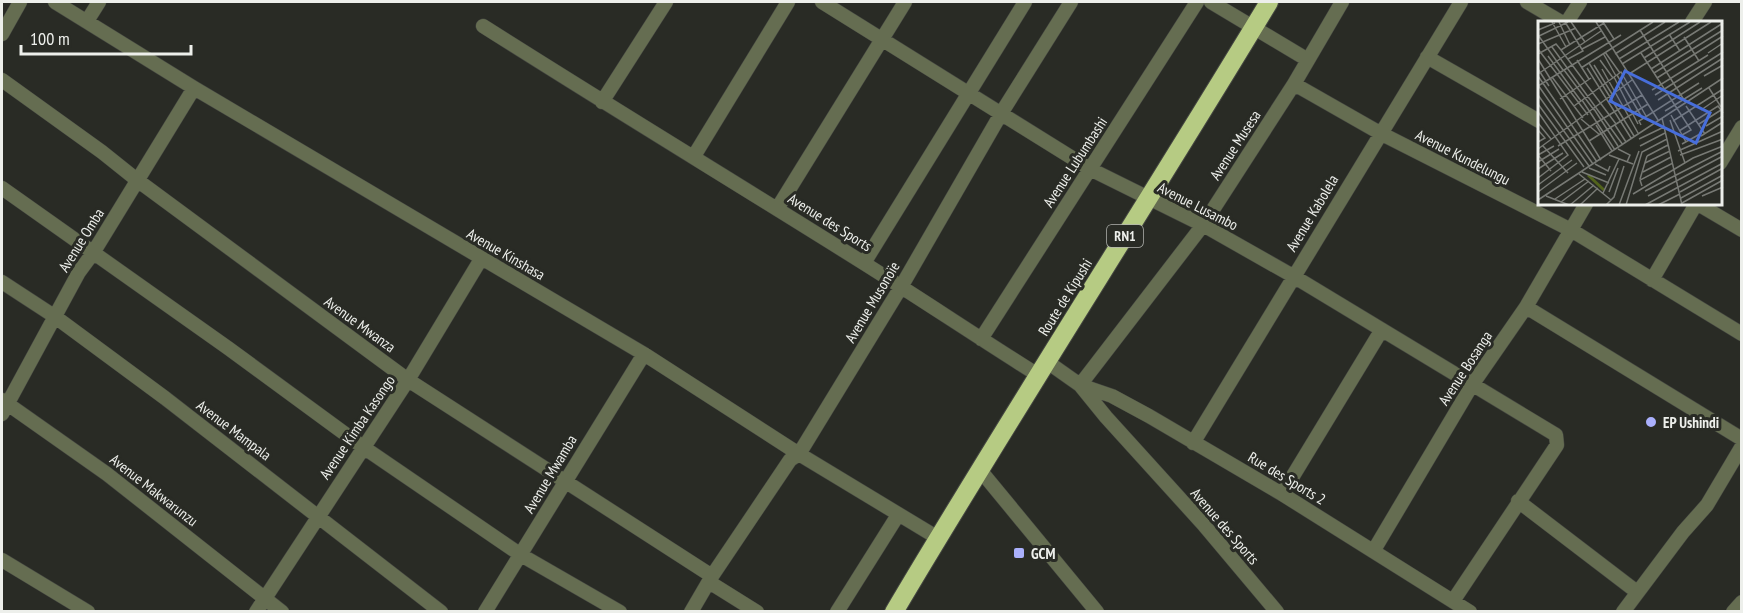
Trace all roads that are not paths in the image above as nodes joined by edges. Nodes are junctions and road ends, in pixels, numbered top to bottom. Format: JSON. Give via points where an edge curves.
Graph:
{"nodes":[{"id":1,"x":20,"y":2,"type":"edge"},
{"id":2,"x":55,"y":2,"type":"edge"},
{"id":3,"x":99,"y":2,"type":"edge"},
{"id":4,"x":666,"y":2,"type":"edge"},
{"id":5,"x":788,"y":2,"type":"edge"},
{"id":6,"x":822,"y":2,"type":"edge"},
{"id":7,"x":905,"y":2,"type":"edge"},
{"id":8,"x":1025,"y":2,"type":"edge"},
{"id":9,"x":1071,"y":2,"type":"edge"},
{"id":10,"x":1197,"y":2,"type":"edge"},
{"id":11,"x":1211,"y":2,"type":"edge"},
{"id":12,"x":1269,"y":2,"type":"edge"},
{"id":13,"x":1342,"y":2,"type":"edge"},
{"id":14,"x":1461,"y":2,"type":"edge"},
{"id":15,"x":1527,"y":2,"type":"edge"},
{"id":16,"x":1580,"y":2,"type":"edge"},
{"id":17,"x":1705,"y":2,"type":"edge"},
{"id":18,"x":87,"y":21,"type":"junction"},
{"id":19,"x":1560,"y":21,"type":"edge"},
{"id":20,"x":1568,"y":21,"type":"edge"},
{"id":21,"x":1693,"y":21,"type":"edge"},
{"id":22,"x":483,"y":26,"type":"dead end"},
{"id":23,"x":1254,"y":26,"type":"junction"},
{"id":24,"x":2,"y":34,"type":"edge"},
{"id":25,"x":882,"y":40,"type":"junction"},
{"id":26,"x":1427,"y":57,"type":"junction"},
{"id":27,"x":1308,"y":60,"type":"junction"},
{"id":28,"x":2,"y":80,"type":"edge"},
{"id":29,"x":1294,"y":84,"type":"junction"},
{"id":30,"x":194,"y":88,"type":"junction"},
{"id":31,"x":969,"y":92,"type":"junction"},
{"id":32,"x":602,"y":102,"type":"junction"},
{"id":33,"x":1002,"y":112,"type":"junction"},
{"id":34,"x":1538,"y":120,"type":"edge"},
{"id":35,"x":1742,"y":127,"type":"edge"},
{"id":36,"x":1380,"y":133,"type":"junction"},
{"id":37,"x":694,"y":156,"type":"junction"},
{"id":38,"x":1722,"y":159,"type":"edge"},
{"id":39,"x":1090,"y":169,"type":"junction"},
{"id":40,"x":136,"y":180,"type":"junction"},
{"id":41,"x":2,"y":188,"type":"edge"},
{"id":42,"x":1148,"y":198,"type":"junction"},
{"id":43,"x":1585,"y":206,"type":"edge"},
{"id":44,"x":1696,"y":206,"type":"edge"},
{"id":45,"x":1700,"y":206,"type":"edge"},
{"id":46,"x":777,"y":209,"type":"junction"},
{"id":47,"x":1203,"y":225,"type":"junction"},
{"id":48,"x":1571,"y":230,"type":"junction"},
{"id":49,"x":1742,"y":230,"type":"edge"},
{"id":50,"x":93,"y":253,"type":"junction"},
{"id":51,"x":481,"y":259,"type":"junction"},
{"id":52,"x":864,"y":263,"type":"junction"},
{"id":53,"x":1293,"y":276,"type":"junction"},
{"id":54,"x":1652,"y":280,"type":"junction"},
{"id":55,"x":2,"y":282,"type":"edge"},
{"id":56,"x":901,"y":287,"type":"junction"},
{"id":57,"x":1526,"y":307,"type":"junction"},
{"id":58,"x":54,"y":316,"type":"junction"},
{"id":59,"x":1382,"y":331,"type":"junction"},
{"id":60,"x":1742,"y":334,"type":"edge"},
{"id":61,"x":981,"y":339,"type":"junction"},
{"id":62,"x":644,"y":354,"type":"junction"},
{"id":63,"x":1042,"y":368,"type":"junction"},
{"id":64,"x":408,"y":380,"type":"junction"},
{"id":65,"x":1080,"y":385,"type":"junction"},
{"id":66,"x":1472,"y":385,"type":"junction"},
{"id":67,"x":3,"y":405,"type":"edge"},
{"id":68,"x":1742,"y":439,"type":"edge"},
{"id":69,"x":1192,"y":442,"type":"junction"},
{"id":70,"x":1742,"y":446,"type":"edge"},
{"id":71,"x":363,"y":447,"type":"junction"},
{"id":72,"x":799,"y":454,"type":"junction"},
{"id":73,"x":980,"y":470,"type":"junction"},
{"id":74,"x":564,"y":482,"type":"junction"},
{"id":75,"x":1282,"y":494,"type":"junction"},
{"id":76,"x":1518,"y":501,"type":"junction"},
{"id":77,"x":318,"y":515,"type":"junction"},
{"id":78,"x":898,"y":515,"type":"junction"},
{"id":79,"x":938,"y":538,"type":"junction"},
{"id":80,"x":1374,"y":550,"type":"junction"},
{"id":81,"x":521,"y":555,"type":"junction"},
{"id":82,"x":2,"y":560,"type":"edge"},
{"id":83,"x":710,"y":579,"type":"junction"},
{"id":84,"x":1636,"y":592,"type":"junction"},
{"id":85,"x":264,"y":598,"type":"junction"},
{"id":86,"x":1453,"y":601,"type":"junction"},
{"id":87,"x":1742,"y":602,"type":"edge"},
{"id":88,"x":1091,"y":609,"type":"edge"},
{"id":89,"x":88,"y":612,"type":"edge"},
{"id":90,"x":256,"y":612,"type":"edge"},
{"id":91,"x":282,"y":612,"type":"edge"},
{"id":92,"x":441,"y":612,"type":"edge"},
{"id":93,"x":485,"y":612,"type":"edge"},
{"id":94,"x":620,"y":612,"type":"edge"},
{"id":95,"x":691,"y":612,"type":"edge"},
{"id":96,"x":757,"y":612,"type":"edge"},
{"id":97,"x":837,"y":612,"type":"edge"},
{"id":98,"x":894,"y":612,"type":"edge"},
{"id":99,"x":1277,"y":612,"type":"edge"},
{"id":100,"x":1470,"y":612,"type":"edge"},
{"id":101,"x":1623,"y":612,"type":"edge"},
{"id":102,"x":1733,"y":612,"type":"edge"}],
"edges":[{"from":1,"to":24,"type":"street"},
{"from":2,"to":18,"type":"street","name":"Avenue Kinshasa"},
{"from":3,"to":18,"type":"street"},
{"from":4,"to":32,"type":"street"},
{"from":5,"to":37,"type":"street"},
{"from":6,"to":25,"type":"street","name":"Avenue Lusambo"},
{"from":7,"to":25,"type":"street"},
{"from":8,"to":31,"type":"street","name":"Avenue Musonoïe"},
{"from":9,"to":33,"type":"street","name":"Avenue Musonoïe"},
{"from":10,"to":39,"type":"street","name":"Avenue Lubumbashi"},
{"from":11,"to":23,"type":"street"},
{"from":12,"to":23,"type":"highway","name":"Route de Kipushi","number":"RN1"},
{"from":13,"to":27,"type":"street","name":"Avenue Musesa"},
{"from":14,"to":26,"type":"street","name":"Avenue Kabolela"},
{"from":15,"to":19,"type":"street"},
{"from":16,"to":20,"type":"street"},
{"from":17,"to":21,"type":"street"},
{"from":18,"to":30,"type":"street","name":"Avenue Kinshasa"},
{"from":22,"to":32,"type":"street","name":"Avenue des Sports"},
{"from":23,"to":27,"type":"street"},
{"from":23,"to":42,"type":"highway","name":"Route de Kipushi","number":"RN1"},
{"from":25,"to":31,"type":"street","name":"Avenue Lusambo"},
{"from":25,"to":46,"type":"street"},
{"from":26,"to":34,"type":"street"},
{"from":26,"to":36,"type":"street","name":"Avenue Kabolela"},
{"from":27,"to":29,"type":"street","name":"Avenue Musesa"},
{"from":28,"to":40,"type":"street","name":"Avenue Mwanza"},
{"from":29,"to":36,"type":"street","name":"Avenue Kundelungu"},
{"from":29,"to":47,"type":"street","name":"Avenue Musesa"},
{"from":30,"to":40,"type":"street","name":"Avenue Omba"},
{"from":30,"to":51,"type":"street","name":"Avenue Kinshasa"},
{"from":31,"to":33,"type":"street","name":"Avenue Lusambo"},
{"from":31,"to":52,"type":"street","name":"Avenue Musonoïe"},
{"from":32,"to":37,"type":"street","name":"Avenue des Sports"},
{"from":33,"to":39,"type":"street","name":"Avenue Lusambo"},
{"from":33,"to":56,"type":"street","name":"Avenue Musonoïe"},
{"from":35,"to":38,"type":"street"},
{"from":36,"to":48,"type":"street","name":"Avenue Kundelungu"},
{"from":36,"to":53,"type":"street","name":"Avenue Kabolela"},
{"from":37,"to":46,"type":"street","name":"Avenue des Sports"},
{"from":39,"to":42,"type":"street","name":"Avenue Lusambo"},
{"from":39,"to":61,"type":"street","name":"Avenue Lubumbashi"},
{"from":40,"to":50,"type":"street","name":"Avenue Omba"},
{"from":40,"to":64,"type":"street","name":"Avenue Mwanza"},
{"from":41,"to":50,"type":"street"},
{"from":42,"to":47,"type":"street","name":"Avenue Lusambo"},
{"from":42,"to":63,"type":"highway","name":"Route de Kipushi","number":"RN1"},
{"from":43,"to":48,"type":"street","name":"Avenue Bosanga"},
{"from":44,"to":54,"type":"street"},
{"from":45,"to":49,"type":"street"},
{"from":46,"to":52,"type":"street","name":"Avenue des Sports"},
{"from":47,"to":53,"type":"street","name":"Avenue Lusambo"},
{"from":47,"to":65,"type":"street","name":"Avenue Musesa"},
{"from":48,"to":54,"type":"street","name":"Avenue Kundelungu"},
{"from":48,"to":57,"type":"street","name":"Avenue Bosanga"},
{"from":50,"to":58,"type":"street","name":"Avenue Omba"},
{"from":50,"to":71,"type":"street"},
{"from":51,"to":62,"type":"street","name":"Avenue Kinshasa"},
{"from":51,"to":64,"type":"street","name":"Avenue Kimba Kasongo"},
{"from":52,"to":56,"type":"street","name":"Avenue des Sports"},
{"from":53,"to":59,"type":"street","name":"Avenue Lusambo"},
{"from":53,"to":69,"type":"street","name":"Avenue Kabolela"},
{"from":54,"to":60,"type":"street","name":"Avenue Kundelungu"},
{"from":55,"to":58,"type":"street","name":"Avenue Mampala"},
{"from":56,"to":61,"type":"street","name":"Avenue des Sports"},
{"from":56,"to":72,"type":"street","name":"Avenue Musonoïe"},
{"from":57,"to":66,"type":"street","name":"Avenue Bosanga"},
{"from":57,"to":68,"type":"street"},
{"from":58,"to":67,"type":"street","name":"Avenue Omba"},
{"from":58,"to":77,"type":"street","name":"Avenue Mampala"},
{"from":59,"to":66,"type":"street","name":"Avenue Lusambo"},
{"from":59,"to":75,"type":"street"},
{"from":61,"to":63,"type":"street","name":"Avenue des Sports"},
{"from":62,"to":72,"type":"street","name":"Avenue Kinshasa"},
{"from":62,"to":74,"type":"street","name":"Avenue Mwamba"},
{"from":63,"to":65,"type":"street","name":"Avenue des Sports"},
{"from":63,"to":73,"type":"highway","name":"Route de Kipushi","number":"RN1"},
{"from":64,"to":71,"type":"street","name":"Avenue Kimba Kasongo"},
{"from":64,"to":74,"type":"street","name":"Avenue Mwanza"},
{"from":65,"to":69,"type":"street","name":"Rue des Sports 2","via":[[1112,396]]},
{"from":65,"to":99,"type":"street","name":"Avenue des Sports"},
{"from":66,"to":76,"type":"street","name":"Avenue Lusambo","via":[[1556,435],[1558,440]]},
{"from":66,"to":80,"type":"street","name":"Avenue Bosanga"},
{"from":67,"to":85,"type":"street","name":"Avenue Makwarunzu","via":[[107,474]]},
{"from":69,"to":75,"type":"street","name":"Rue des Sports 2"},
{"from":70,"to":84,"type":"street","via":[[1707,505]]},
{"from":71,"to":77,"type":"street","name":"Avenue Kimba Kasongo"},
{"from":71,"to":81,"type":"street"},
{"from":72,"to":78,"type":"street","name":"Avenue Kinshasa"},
{"from":72,"to":83,"type":"street","name":"Avenue Musonoïe","via":[[790,460]]},
{"from":73,"to":79,"type":"highway","name":"Route de Kipushi","number":"RN1"},
{"from":73,"to":88,"type":"street"},
{"from":74,"to":81,"type":"street","name":"Avenue Mwamba"},
{"from":74,"to":83,"type":"street","name":"Avenue Mwanza"},
{"from":75,"to":80,"type":"street","name":"Rue des Sports 2"},
{"from":76,"to":84,"type":"street"},
{"from":76,"to":86,"type":"street"},
{"from":77,"to":85,"type":"street","name":"Avenue Kimba Kasongo"},
{"from":77,"to":92,"type":"street","name":"Avenue Mampala"},
{"from":78,"to":79,"type":"street","name":"Avenue Kinshasa"},
{"from":78,"to":97,"type":"street"},
{"from":79,"to":98,"type":"highway","name":"Route de Kipushi","number":"RN1"},
{"from":80,"to":86,"type":"street","name":"Rue des Sports 2"},
{"from":81,"to":93,"type":"street","name":"Avenue Mwamba"},
{"from":81,"to":94,"type":"street"},
{"from":82,"to":89,"type":"street"},
{"from":83,"to":95,"type":"street","name":"Avenue Musonoïe"},
{"from":83,"to":96,"type":"street","name":"Avenue Mwanza"},
{"from":84,"to":101,"type":"street"},
{"from":85,"to":90,"type":"street","name":"Avenue Kimba Kasongo"},
{"from":85,"to":91,"type":"street","name":"Avenue Makwarunzu"},
{"from":86,"to":100,"type":"street","name":"Rue des Sports 2"},
{"from":87,"to":102,"type":"street"}]}
